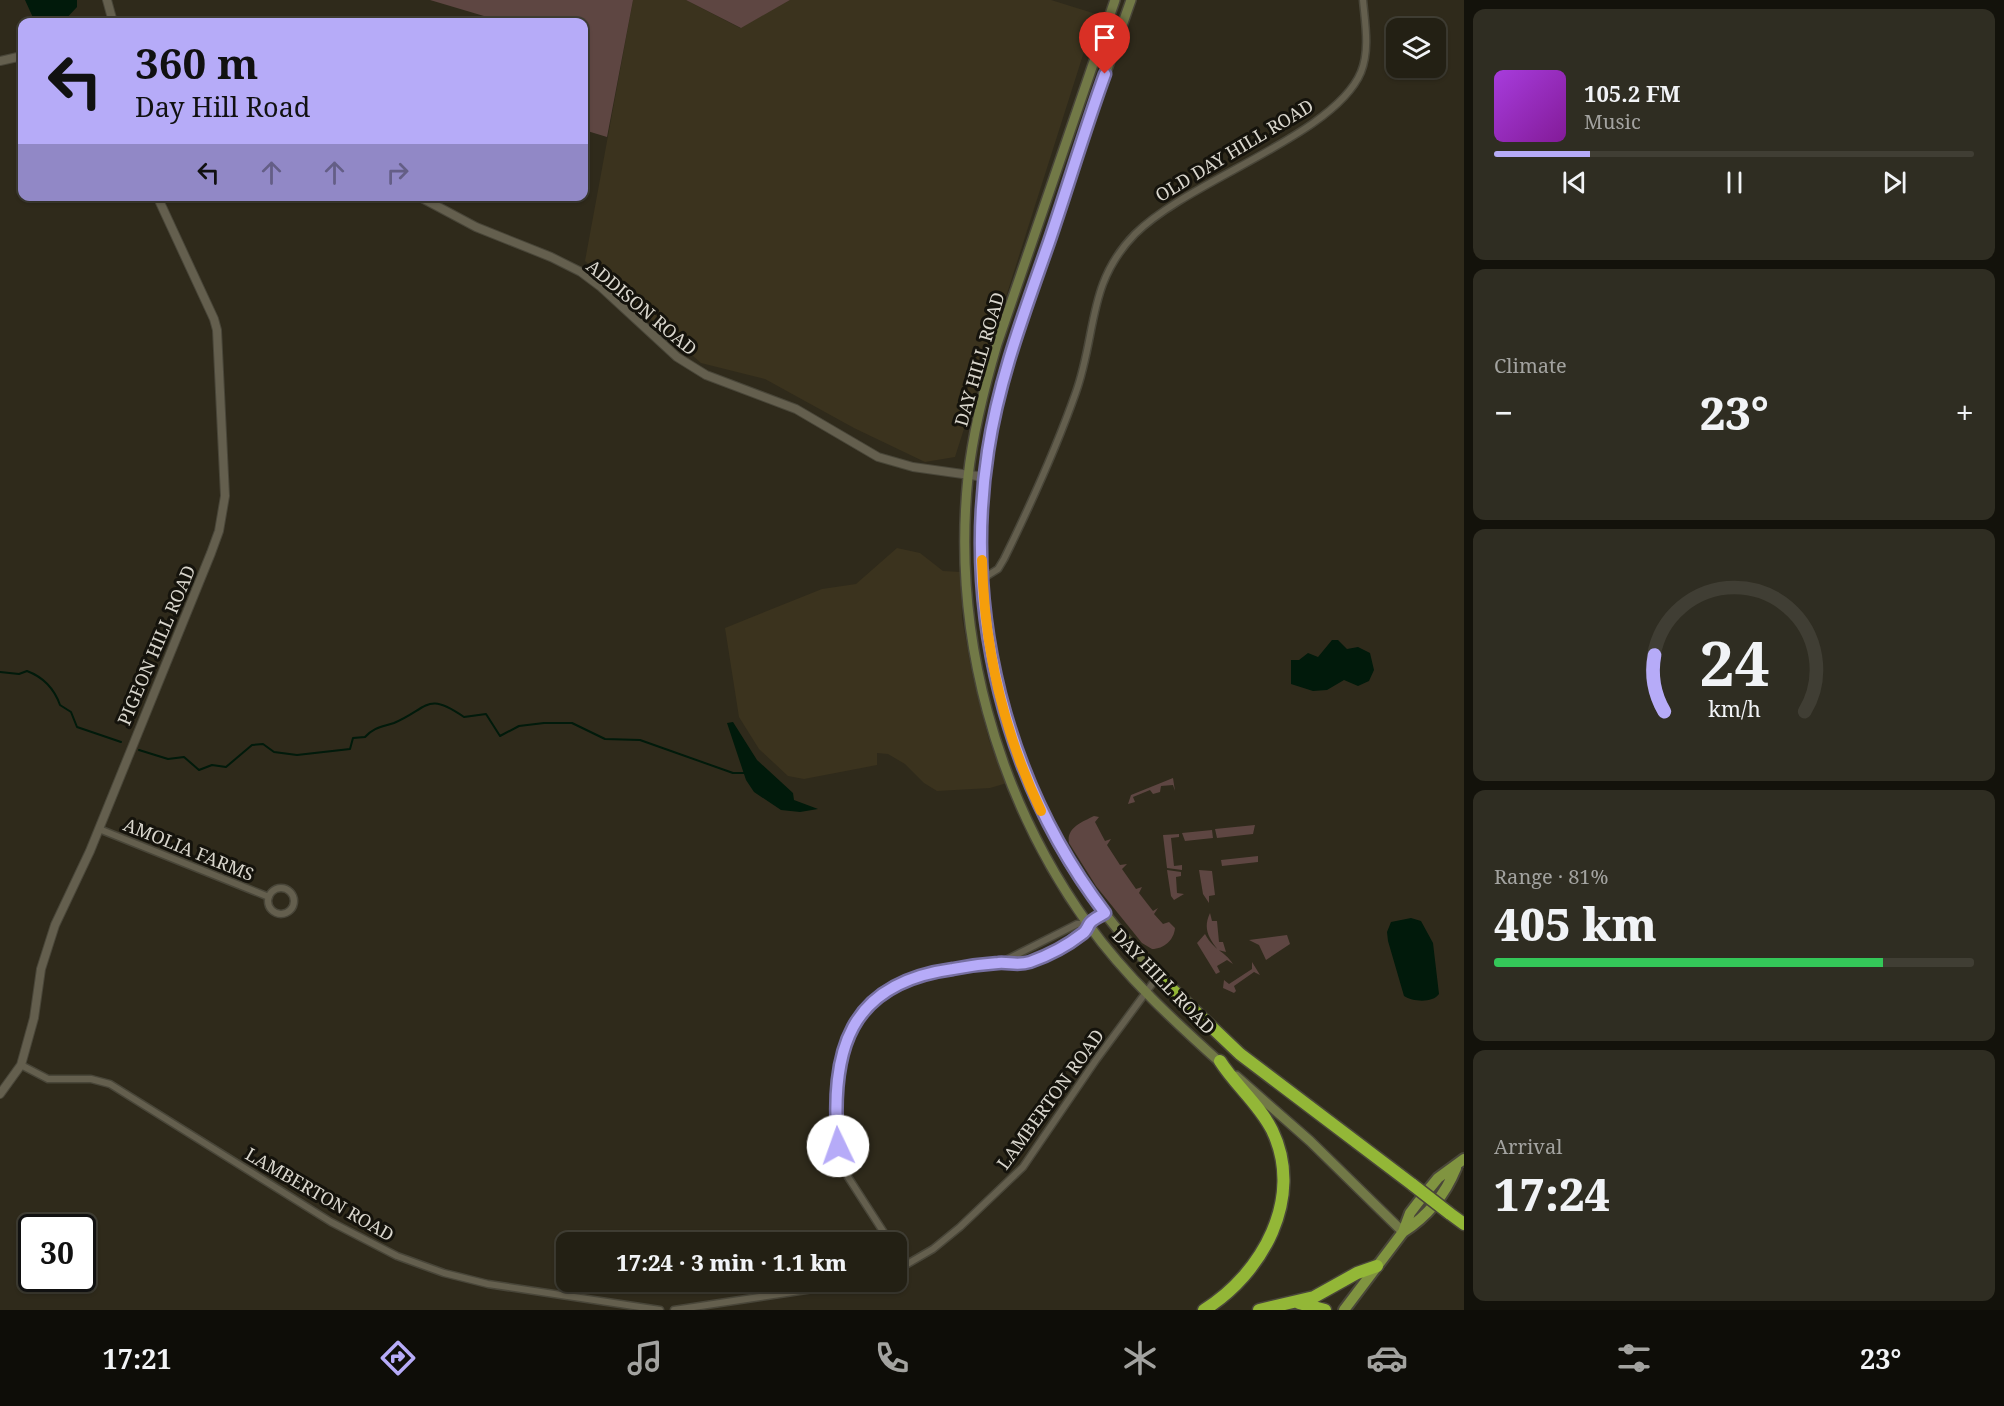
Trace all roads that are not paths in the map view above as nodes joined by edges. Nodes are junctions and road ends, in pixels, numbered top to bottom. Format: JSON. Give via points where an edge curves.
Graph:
{"nodes":[{"id":1,"x":107,"y":0,"type":"edge"},
{"id":2,"x":1115,"y":0,"type":"edge"},
{"id":3,"x":1131,"y":0,"type":"edge"},
{"id":4,"x":1363,"y":0,"type":"edge"},
{"id":5,"x":111,"y":18,"type":"edge"},
{"id":6,"x":1104,"y":31,"type":"junction"},
{"id":7,"x":1119,"y":36,"type":"junction"},
{"id":8,"x":18,"y":57,"type":"edge"},
{"id":9,"x":0,"y":61,"type":"edge"},
{"id":10,"x":1059,"y":162,"type":"junction"},
{"id":11,"x":1074,"y":168,"type":"junction"},
{"id":12,"x":159,"y":201,"type":"edge"},
{"id":13,"x":428,"y":201,"type":"edge"},
{"id":14,"x":969,"y":476,"type":"junction"},
{"id":15,"x":984,"y":477,"type":"junction"},
{"id":16,"x":982,"y":579,"type":"junction"},
{"id":17,"x":995,"y":672,"type":"junction"},
{"id":18,"x":979,"y":675,"type":"junction"},
{"id":19,"x":1018,"y":754,"type":"junction"},
{"id":20,"x":1003,"y":761,"type":"junction"},
{"id":21,"x":99,"y":829,"type":"junction"},
{"id":22,"x":269,"y":897,"type":"junction"},
{"id":23,"x":1105,"y":913,"type":"junction"},
{"id":24,"x":1089,"y":924,"type":"junction"},
{"id":25,"x":1001,"y":962,"type":"junction"},
{"id":26,"x":1158,"y":976,"type":"junction"},
{"id":27,"x":1146,"y":993,"type":"junction"},
{"id":28,"x":1220,"y":1061,"type":"junction"},
{"id":29,"x":21,"y":1065,"type":"junction"},
{"id":30,"x":0,"y":1094,"type":"edge"},
{"id":31,"x":1460,"y":1164,"type":"edge"},
{"id":32,"x":1464,"y":1224,"type":"edge"},
{"id":33,"x":883,"y":1232,"type":"edge"},
{"id":34,"x":1403,"y":1232,"type":"junction"},
{"id":35,"x":907,"y":1265,"type":"edge"},
{"id":36,"x":1377,"y":1266,"type":"junction"},
{"id":37,"x":793,"y":1292,"type":"edge"},
{"id":38,"x":1295,"y":1303,"type":"junction"},
{"id":39,"x":660,"y":1310,"type":"edge"},
{"id":40,"x":674,"y":1310,"type":"edge"},
{"id":41,"x":1204,"y":1310,"type":"edge"},
{"id":42,"x":1259,"y":1310,"type":"edge"},
{"id":43,"x":1325,"y":1310,"type":"edge"},
{"id":44,"x":1344,"y":1310,"type":"edge"}],
"edges":[{"from":1,"to":5,"type":"street"},
{"from":2,"to":6,"type":"main road","name":"DAY HILL ROAD"},
{"from":3,"to":7,"type":"main road","name":"DAY HILL ROAD"},
{"from":4,"to":16,"type":"street","name":"OLD DAY HILL ROAD","via":[[1365,58],[1350,92],[1311,124],[1162,210],[1133,236],[1111,264],[1100,289],[1071,404],[1012,544],[998,569]]},
{"from":6,"to":7,"type":"main road"},
{"from":6,"to":10,"type":"main road","name":"DAY HILL ROAD"},
{"from":7,"to":11,"type":"main road","name":"DAY HILL ROAD"},
{"from":8,"to":9,"type":"street"},
{"from":10,"to":11,"type":"main road"},
{"from":10,"to":14,"type":"main road","name":"DAY HILL ROAD","via":[[994,354],[978,417]]},
{"from":11,"to":15,"type":"main road","name":"DAY HILL ROAD","via":[[1002,379]]},
{"from":12,"to":21,"type":"street","name":"PIGEON HILL ROAD","via":[[217,330],[225,496],[211,553]]},
{"from":13,"to":14,"type":"street","name":"ADDISON ROAD","via":[[581,272],[699,372],[792,407],[878,457]]},
{"from":14,"to":15,"type":"street","name":"ADDISON ROAD"},
{"from":14,"to":18,"type":"main road","name":"DAY HILL ROAD","via":[[966,580]]},
{"from":15,"to":16,"type":"main road","name":"DAY HILL ROAD"},
{"from":16,"to":17,"type":"main road","name":"DAY HILL ROAD"},
{"from":17,"to":18,"type":"main road"},
{"from":17,"to":19,"type":"main road","name":"DAY HILL ROAD"},
{"from":18,"to":20,"type":"main road","name":"DAY HILL ROAD"},
{"from":19,"to":20,"type":"main road"},
{"from":19,"to":23,"type":"main road","name":"DAY HILL ROAD","via":[[1053,835]]},
{"from":20,"to":24,"type":"main road","name":"DAY HILL ROAD","via":[[1032,830]]},
{"from":21,"to":22,"type":"street","name":"AMOLIA FARMS"},
{"from":21,"to":29,"type":"street","name":"PIGEON HILL ROAD","via":[[47,945]]},
{"from":22,"to":22,"type":"street","name":"AMOLIA FARMS","via":[[269,906],[276,913],[288,912],[292,905],[292,895],[283,888]]},
{"from":23,"to":24,"type":"street"},
{"from":23,"to":26,"type":"main road","name":"DAY HILL ROAD"},
{"from":24,"to":25,"type":"street","via":[[1077,924]]},
{"from":24,"to":25,"type":"street","via":[[1082,935],[1031,961]]},
{"from":24,"to":27,"type":"main road","name":"DAY HILL ROAD"},
{"from":25,"to":33,"type":"street","via":[[911,977],[875,999],[850,1030],[837,1075],[838,1146],[848,1178]]},
{"from":26,"to":27,"type":"street","name":"LAMBERTON ROAD"},
{"from":26,"to":32,"type":"highway","bridge":true,"via":[[1240,1054]]},
{"from":27,"to":28,"type":"main road","name":"DAY HILL ROAD"},
{"from":27,"to":35,"type":"street","name":"LAMBERTON ROAD","via":[[1023,1167],[960,1227]]},
{"from":28,"to":34,"type":"main road","name":"DAY HILL ROAD"},
{"from":28,"to":41,"type":"highway","via":[[1272,1131],[1281,1160],[1282,1190],[1275,1227],[1261,1256],[1234,1288]]},
{"from":29,"to":30,"type":"street","name":"PIGEON HILL ROAD"},
{"from":29,"to":39,"type":"street","name":"LAMBERTON ROAD","via":[[48,1079],[91,1079],[110,1084],[331,1222],[398,1256],[488,1284]]},
{"from":31,"to":34,"type":"main road","via":[[1422,1220]]},
{"from":34,"to":36,"type":"main road"},
{"from":36,"to":38,"type":"highway"},
{"from":36,"to":44,"type":"main road"},
{"from":37,"to":40,"type":"street"},
{"from":38,"to":42,"type":"highway"},
{"from":38,"to":43,"type":"highway"}]}
